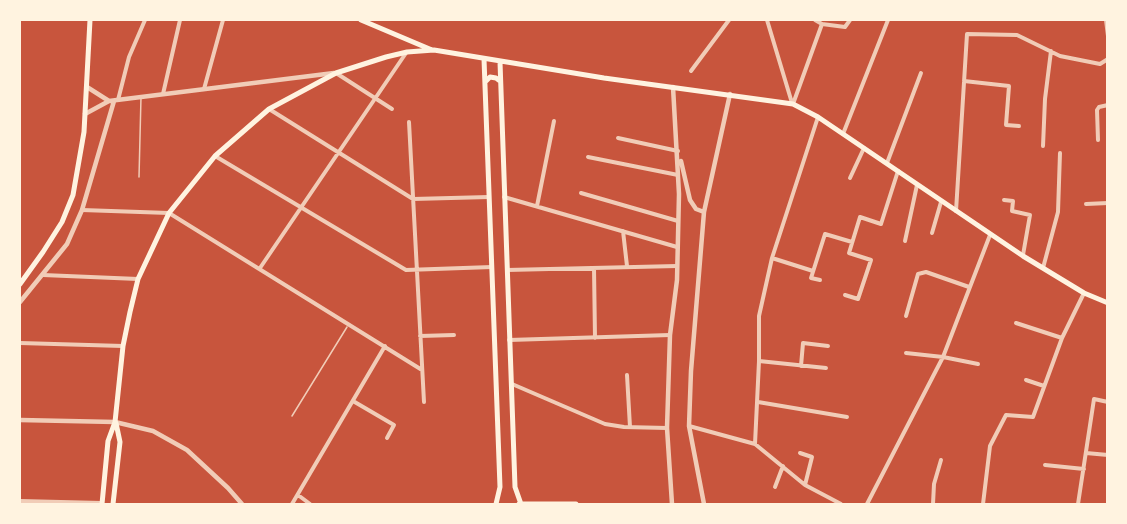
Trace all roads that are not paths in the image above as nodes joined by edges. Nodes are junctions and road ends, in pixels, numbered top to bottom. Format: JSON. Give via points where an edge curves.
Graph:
{"nodes":[{"id":1,"x":90,"y":20,"type":"edge"},
{"id":2,"x":145,"y":20,"type":"edge"},
{"id":3,"x":180,"y":20,"type":"edge"},
{"id":4,"x":223,"y":20,"type":"edge"},
{"id":5,"x":362,"y":20,"type":"edge"},
{"id":6,"x":729,"y":20,"type":"edge"},
{"id":7,"x":767,"y":20,"type":"edge"},
{"id":8,"x":814,"y":20,"type":"edge"},
{"id":9,"x":850,"y":20,"type":"edge"},
{"id":10,"x":888,"y":20,"type":"edge"},
{"id":11,"x":1106,"y":20,"type":"edge"},
{"id":12,"x":822,"y":24,"type":"junction"},
{"id":13,"x":1107,"y":25,"type":"edge"},
{"id":14,"x":1107,"y":36,"type":"edge"},
{"id":15,"x":434,"y":50,"type":"junction"},
{"id":16,"x":1052,"y":51,"type":"junction"},
{"id":17,"x":407,"y":52,"type":"junction"},
{"id":18,"x":1107,"y":59,"type":"edge"},
{"id":19,"x":484,"y":60,"type":"junction"},
{"id":20,"x":500,"y":62,"type":"junction"},
{"id":21,"x":691,"y":71,"type":"dead end"},
{"id":22,"x":336,"y":73,"type":"junction"},
{"id":23,"x":921,"y":74,"type":"dead end"},
{"id":24,"x":486,"y":81,"type":"junction"},
{"id":25,"x":500,"y":81,"type":"junction"},
{"id":26,"x":964,"y":81,"type":"junction"},
{"id":27,"x":87,"y":87,"type":"junction"},
{"id":28,"x":673,"y":87,"type":"junction"},
{"id":29,"x":204,"y":89,"type":"junction"},
{"id":30,"x":163,"y":94,"type":"junction"},
{"id":31,"x":730,"y":94,"type":"junction"},
{"id":32,"x":141,"y":97,"type":"junction"},
{"id":33,"x":376,"y":99,"type":"junction"},
{"id":34,"x":114,"y":101,"type":"junction"},
{"id":35,"x":793,"y":104,"type":"junction"},
{"id":36,"x":1107,"y":105,"type":"edge"},
{"id":37,"x":269,"y":109,"type":"junction"},
{"id":38,"x":392,"y":110,"type":"dead end"},
{"id":39,"x":85,"y":114,"type":"junction"},
{"id":40,"x":818,"y":117,"type":"junction"},
{"id":41,"x":554,"y":121,"type":"dead end"},
{"id":42,"x":409,"y":122,"type":"dead end"},
{"id":43,"x":1019,"y":126,"type":"dead end"},
{"id":44,"x":843,"y":134,"type":"junction"},
{"id":45,"x":618,"y":138,"type":"dead end"},
{"id":46,"x":1098,"y":140,"type":"dead end"},
{"id":47,"x":1043,"y":146,"type":"dead end"},
{"id":48,"x":864,"y":148,"type":"junction"},
{"id":49,"x":678,"y":151,"type":"junction"},
{"id":50,"x":339,"y":152,"type":"junction"},
{"id":51,"x":1060,"y":153,"type":"dead end"},
{"id":52,"x":215,"y":156,"type":"junction"},
{"id":53,"x":588,"y":157,"type":"dead end"},
{"id":54,"x":887,"y":163,"type":"junction"},
{"id":55,"x":898,"y":171,"type":"junction"},
{"id":56,"x":679,"y":176,"type":"junction"},
{"id":57,"x":139,"y":177,"type":"dead end"},
{"id":58,"x":849,"y":178,"type":"dead end"},
{"id":59,"x":917,"y":185,"type":"junction"},
{"id":60,"x":580,"y":193,"type":"dead end"},
{"id":61,"x":490,"y":196,"type":"junction"},
{"id":62,"x":504,"y":197,"type":"junction"},
{"id":63,"x":413,"y":199,"type":"junction"},
{"id":64,"x":1004,"y":200,"type":"dead end"},
{"id":65,"x":941,"y":202,"type":"junction"},
{"id":66,"x":1086,"y":204,"type":"dead end"},
{"id":67,"x":1107,"y":204,"type":"edge"},
{"id":68,"x":537,"y":206,"type":"junction"},
{"id":69,"x":301,"y":209,"type":"junction"},
{"id":70,"x":82,"y":210,"type":"junction"},
{"id":71,"x":956,"y":211,"type":"junction"},
{"id":72,"x":704,"y":212,"type":"junction"},
{"id":73,"x":168,"y":213,"type":"junction"},
{"id":74,"x":491,"y":218,"type":"junction"},
{"id":75,"x":505,"y":218,"type":"junction"},
{"id":76,"x":678,"y":220,"type":"junction"},
{"id":77,"x":623,"y":231,"type":"junction"},
{"id":78,"x":932,"y":233,"type":"dead end"},
{"id":79,"x":990,"y":235,"type":"junction"},
{"id":80,"x":905,"y":241,"type":"dead end"},
{"id":81,"x":852,"y":242,"type":"junction"},
{"id":82,"x":677,"y":247,"type":"junction"},
{"id":83,"x":1023,"y":256,"type":"junction"},
{"id":84,"x":772,"y":258,"type":"junction"},
{"id":85,"x":677,"y":266,"type":"junction"},
{"id":86,"x":492,"y":267,"type":"junction"},
{"id":87,"x":628,"y":267,"type":"junction"},
{"id":88,"x":260,"y":268,"type":"junction"},
{"id":89,"x":594,"y":268,"type":"junction"},
{"id":90,"x":1043,"y":268,"type":"junction"},
{"id":91,"x":416,"y":270,"type":"junction"},
{"id":92,"x":507,"y":270,"type":"junction"},
{"id":93,"x":813,"y":271,"type":"junction"},
{"id":94,"x":43,"y":275,"type":"junction"},
{"id":95,"x":138,"y":279,"type":"junction"},
{"id":96,"x":820,"y":280,"type":"dead end"},
{"id":97,"x":20,"y":284,"type":"edge"},
{"id":98,"x":969,"y":287,"type":"junction"},
{"id":99,"x":1084,"y":293,"type":"junction"},
{"id":100,"x":845,"y":295,"type":"dead end"},
{"id":101,"x":20,"y":302,"type":"edge"},
{"id":102,"x":1107,"y":303,"type":"edge"},
{"id":103,"x":906,"y":316,"type":"dead end"},
{"id":104,"x":349,"y":323,"type":"junction"},
{"id":105,"x":1016,"y":323,"type":"dead end"},
{"id":106,"x":420,"y":336,"type":"junction"},
{"id":107,"x":454,"y":336,"type":"dead end"},
{"id":108,"x":670,"y":336,"type":"junction"},
{"id":109,"x":595,"y":338,"type":"junction"},
{"id":110,"x":1062,"y":338,"type":"junction"},
{"id":111,"x":510,"y":340,"type":"junction"},
{"id":112,"x":20,"y":343,"type":"edge"},
{"id":113,"x":123,"y":346,"type":"junction"},
{"id":114,"x":385,"y":346,"type":"junction"},
{"id":115,"x":828,"y":346,"type":"dead end"},
{"id":116,"x":906,"y":353,"type":"dead end"},
{"id":117,"x":943,"y":357,"type":"junction"},
{"id":118,"x":759,"y":361,"type":"junction"},
{"id":119,"x":978,"y":364,"type":"dead end"},
{"id":120,"x":801,"y":366,"type":"junction"},
{"id":121,"x":826,"y":368,"type":"dead end"},
{"id":122,"x":422,"y":370,"type":"junction"},
{"id":123,"x":627,"y":375,"type":"dead end"},
{"id":124,"x":1026,"y":380,"type":"dead end"},
{"id":125,"x":511,"y":384,"type":"junction"},
{"id":126,"x":1044,"y":386,"type":"junction"},
{"id":127,"x":353,"y":401,"type":"junction"},
{"id":128,"x":424,"y":402,"type":"dead end"},
{"id":129,"x":758,"y":402,"type":"junction"},
{"id":130,"x":1107,"y":402,"type":"edge"},
{"id":131,"x":292,"y":417,"type":"dead end"},
{"id":132,"x":848,"y":417,"type":"dead end"},
{"id":133,"x":20,"y":420,"type":"edge"},
{"id":134,"x":115,"y":422,"type":"junction"},
{"id":135,"x":689,"y":426,"type":"junction"},
{"id":136,"x":630,"y":428,"type":"junction"},
{"id":137,"x":667,"y":428,"type":"junction"},
{"id":138,"x":387,"y":438,"type":"dead end"},
{"id":139,"x":755,"y":444,"type":"junction"},
{"id":140,"x":800,"y":453,"type":"dead end"},
{"id":141,"x":1086,"y":453,"type":"junction"},
{"id":142,"x":1107,"y":455,"type":"edge"},
{"id":143,"x":941,"y":460,"type":"dead end"},
{"id":144,"x":1045,"y":465,"type":"dead end"},
{"id":145,"x":783,"y":466,"type":"junction"},
{"id":146,"x":1084,"y":469,"type":"junction"},
{"id":147,"x":805,"y":485,"type":"junction"},
{"id":148,"x":775,"y":487,"type":"dead end"},
{"id":149,"x":508,"y":488,"type":"junction"},
{"id":150,"x":298,"y":495,"type":"junction"},
{"id":151,"x":20,"y":501,"type":"edge"},
{"id":152,"x":834,"y":503,"type":"edge"},
{"id":153,"x":102,"y":504,"type":"edge"},
{"id":154,"x":113,"y":504,"type":"edge"},
{"id":155,"x":242,"y":504,"type":"edge"},
{"id":156,"x":292,"y":504,"type":"edge"},
{"id":157,"x":310,"y":504,"type":"edge"},
{"id":158,"x":496,"y":504,"type":"edge"},
{"id":159,"x":519,"y":504,"type":"edge"},
{"id":160,"x":576,"y":504,"type":"edge"},
{"id":161,"x":672,"y":504,"type":"edge"},
{"id":162,"x":704,"y":504,"type":"edge"},
{"id":163,"x":841,"y":504,"type":"edge"},
{"id":164,"x":867,"y":504,"type":"edge"},
{"id":165,"x":933,"y":504,"type":"edge"},
{"id":166,"x":983,"y":504,"type":"edge"},
{"id":167,"x":1078,"y":504,"type":"edge"}],
"edges":[{"from":1,"to":27,"type":"main road"},
{"from":2,"to":34,"type":"street"},
{"from":3,"to":30,"type":"street"},
{"from":4,"to":29,"type":"street"},
{"from":5,"to":15,"type":"main road"},
{"from":6,"to":21,"type":"street"},
{"from":7,"to":35,"type":"street"},
{"from":8,"to":12,"type":"street"},
{"from":9,"to":12,"type":"street","via":[[844,27]]},
{"from":10,"to":44,"type":"street"},
{"from":11,"to":13,"type":"street"},
{"from":12,"to":35,"type":"street"},
{"from":13,"to":14,"type":"street"},
{"from":15,"to":17,"type":"main road"},
{"from":15,"to":19,"type":"main road"},
{"from":16,"to":18,"type":"street","via":[[1100,64]]},
{"from":16,"to":26,"type":"street","via":[[1017,35],[967,34]]},
{"from":16,"to":47,"type":"street"},
{"from":17,"to":22,"type":"main road"},
{"from":17,"to":33,"type":"street"},
{"from":19,"to":20,"type":"main road"},
{"from":19,"to":24,"type":"main road"},
{"from":20,"to":25,"type":"main road"},
{"from":20,"to":28,"type":"main road"},
{"from":22,"to":29,"type":"street"},
{"from":22,"to":33,"type":"street"},
{"from":22,"to":37,"type":"main road"},
{"from":23,"to":54,"type":"street"},
{"from":24,"to":25,"type":"main road","via":[[490,77]]},
{"from":24,"to":61,"type":"main road"},
{"from":25,"to":62,"type":"main road"},
{"from":26,"to":43,"type":"street","via":[[1009,86],[1006,125]]},
{"from":26,"to":71,"type":"street"},
{"from":27,"to":34,"type":"street"},
{"from":27,"to":39,"type":"main road"},
{"from":28,"to":31,"type":"main road"},
{"from":28,"to":49,"type":"street"},
{"from":29,"to":30,"type":"street"},
{"from":30,"to":32,"type":"street"},
{"from":31,"to":35,"type":"main road"},
{"from":31,"to":72,"type":"street"},
{"from":32,"to":34,"type":"street"},
{"from":32,"to":57,"type":"lane"},
{"from":33,"to":38,"type":"street"},
{"from":33,"to":50,"type":"street"},
{"from":34,"to":39,"type":"street"},
{"from":34,"to":70,"type":"street"},
{"from":35,"to":40,"type":"main road"},
{"from":36,"to":46,"type":"street","via":[[1097,110]]},
{"from":37,"to":50,"type":"street"},
{"from":37,"to":52,"type":"main road"},
{"from":39,"to":97,"type":"main road","via":[[73,195],[62,222]]},
{"from":40,"to":44,"type":"main road"},
{"from":40,"to":84,"type":"street"},
{"from":41,"to":68,"type":"street"},
{"from":42,"to":63,"type":"street"},
{"from":44,"to":48,"type":"main road"},
{"from":45,"to":49,"type":"street"},
{"from":48,"to":54,"type":"main road"},
{"from":48,"to":58,"type":"street"},
{"from":49,"to":56,"type":"street"},
{"from":49,"to":72,"type":"street","via":[[690,200]]},
{"from":50,"to":63,"type":"street"},
{"from":50,"to":69,"type":"street"},
{"from":51,"to":90,"type":"street","via":[[1058,212]]},
{"from":52,"to":69,"type":"street"},
{"from":52,"to":73,"type":"main road"},
{"from":53,"to":56,"type":"street"},
{"from":54,"to":55,"type":"main road"},
{"from":55,"to":59,"type":"main road"},
{"from":55,"to":81,"type":"street","via":[[882,224],[860,218]]},
{"from":56,"to":76,"type":"street"},
{"from":59,"to":65,"type":"main road"},
{"from":59,"to":80,"type":"street"},
{"from":60,"to":76,"type":"street"},
{"from":61,"to":63,"type":"street"},
{"from":61,"to":74,"type":"main road"},
{"from":62,"to":68,"type":"street"},
{"from":62,"to":75,"type":"main road"},
{"from":63,"to":91,"type":"street"},
{"from":64,"to":83,"type":"street","via":[[1013,201],[1011,211],[1030,215]]},
{"from":65,"to":71,"type":"main road"},
{"from":65,"to":78,"type":"street"},
{"from":66,"to":67,"type":"street"},
{"from":68,"to":77,"type":"street"},
{"from":69,"to":88,"type":"street"},
{"from":69,"to":91,"type":"street","via":[[406,270]]},
{"from":70,"to":73,"type":"street"},
{"from":70,"to":94,"type":"street","via":[[67,244]]},
{"from":71,"to":79,"type":"main road"},
{"from":72,"to":135,"type":"street"},
{"from":73,"to":88,"type":"street"},
{"from":73,"to":95,"type":"main road"},
{"from":74,"to":75,"type":"main road"},
{"from":74,"to":86,"type":"main road"},
{"from":75,"to":92,"type":"main road"},
{"from":76,"to":82,"type":"street"},
{"from":77,"to":82,"type":"street"},
{"from":77,"to":87,"type":"street"},
{"from":79,"to":83,"type":"main road"},
{"from":79,"to":98,"type":"street"},
{"from":81,"to":93,"type":"street","via":[[825,234]]},
{"from":81,"to":100,"type":"street","via":[[849,253],[871,260],[858,299]]},
{"from":82,"to":85,"type":"street"},
{"from":83,"to":90,"type":"main road"},
{"from":84,"to":93,"type":"street"},
{"from":84,"to":118,"type":"street","via":[[759,316]]},
{"from":85,"to":87,"type":"street"},
{"from":85,"to":108,"type":"street"},
{"from":86,"to":91,"type":"street"},
{"from":86,"to":149,"type":"main road"},
{"from":87,"to":89,"type":"street"},
{"from":88,"to":104,"type":"street"},
{"from":89,"to":92,"type":"street"},
{"from":89,"to":109,"type":"street"},
{"from":90,"to":99,"type":"main road"},
{"from":91,"to":106,"type":"street"},
{"from":92,"to":111,"type":"main road"},
{"from":93,"to":96,"type":"street","via":[[811,278]]},
{"from":94,"to":95,"type":"street"},
{"from":94,"to":101,"type":"street"},
{"from":95,"to":113,"type":"main road"},
{"from":98,"to":103,"type":"street","via":[[926,272],[918,274]]},
{"from":98,"to":117,"type":"street"},
{"from":99,"to":102,"type":"main road"},
{"from":99,"to":110,"type":"street"},
{"from":104,"to":114,"type":"street"},
{"from":104,"to":131,"type":"lane"},
{"from":105,"to":110,"type":"street"},
{"from":106,"to":107,"type":"street"},
{"from":106,"to":122,"type":"street"},
{"from":108,"to":109,"type":"street"},
{"from":108,"to":137,"type":"street"},
{"from":109,"to":111,"type":"street"},
{"from":110,"to":126,"type":"street"},
{"from":111,"to":125,"type":"main road"},
{"from":112,"to":113,"type":"street"},
{"from":113,"to":134,"type":"main road"},
{"from":114,"to":122,"type":"street"},
{"from":114,"to":127,"type":"street"},
{"from":115,"to":120,"type":"street","via":[[803,343]]},
{"from":116,"to":117,"type":"street"},
{"from":117,"to":119,"type":"street"},
{"from":117,"to":164,"type":"street"},
{"from":118,"to":120,"type":"street"},
{"from":118,"to":129,"type":"street"},
{"from":120,"to":121,"type":"street"},
{"from":122,"to":128,"type":"street"},
{"from":123,"to":136,"type":"street"},
{"from":124,"to":126,"type":"street"},
{"from":125,"to":136,"type":"street","via":[[605,424]]},
{"from":125,"to":149,"type":"main road"},
{"from":126,"to":166,"type":"street","via":[[1033,417],[1006,415],[990,446]]},
{"from":127,"to":138,"type":"street","via":[[394,425]]},
{"from":127,"to":150,"type":"street"},
{"from":129,"to":132,"type":"street"},
{"from":129,"to":139,"type":"street"},
{"from":130,"to":141,"type":"street","via":[[1094,399]]},
{"from":133,"to":134,"type":"street"},
{"from":134,"to":153,"type":"main road","via":[[108,441]]},
{"from":134,"to":154,"type":"main road","via":[[120,442]]},
{"from":134,"to":155,"type":"street","via":[[153,431],[187,450]]},
{"from":135,"to":139,"type":"street"},
{"from":135,"to":162,"type":"street"},
{"from":136,"to":137,"type":"street"},
{"from":137,"to":161,"type":"street"},
{"from":139,"to":145,"type":"street"},
{"from":140,"to":147,"type":"street","via":[[812,457]]},
{"from":141,"to":142,"type":"street"},
{"from":141,"to":146,"type":"street"},
{"from":143,"to":165,"type":"street"},
{"from":144,"to":146,"type":"street"},
{"from":145,"to":147,"type":"street"},
{"from":145,"to":148,"type":"street"},
{"from":146,"to":167,"type":"street"},
{"from":147,"to":152,"type":"street"},
{"from":149,"to":158,"type":"main road"},
{"from":149,"to":159,"type":"main road"},
{"from":150,"to":156,"type":"street"},
{"from":150,"to":157,"type":"street"},
{"from":151,"to":153,"type":"street"},
{"from":152,"to":163,"type":"street"},
{"from":159,"to":160,"type":"main road"}]}
